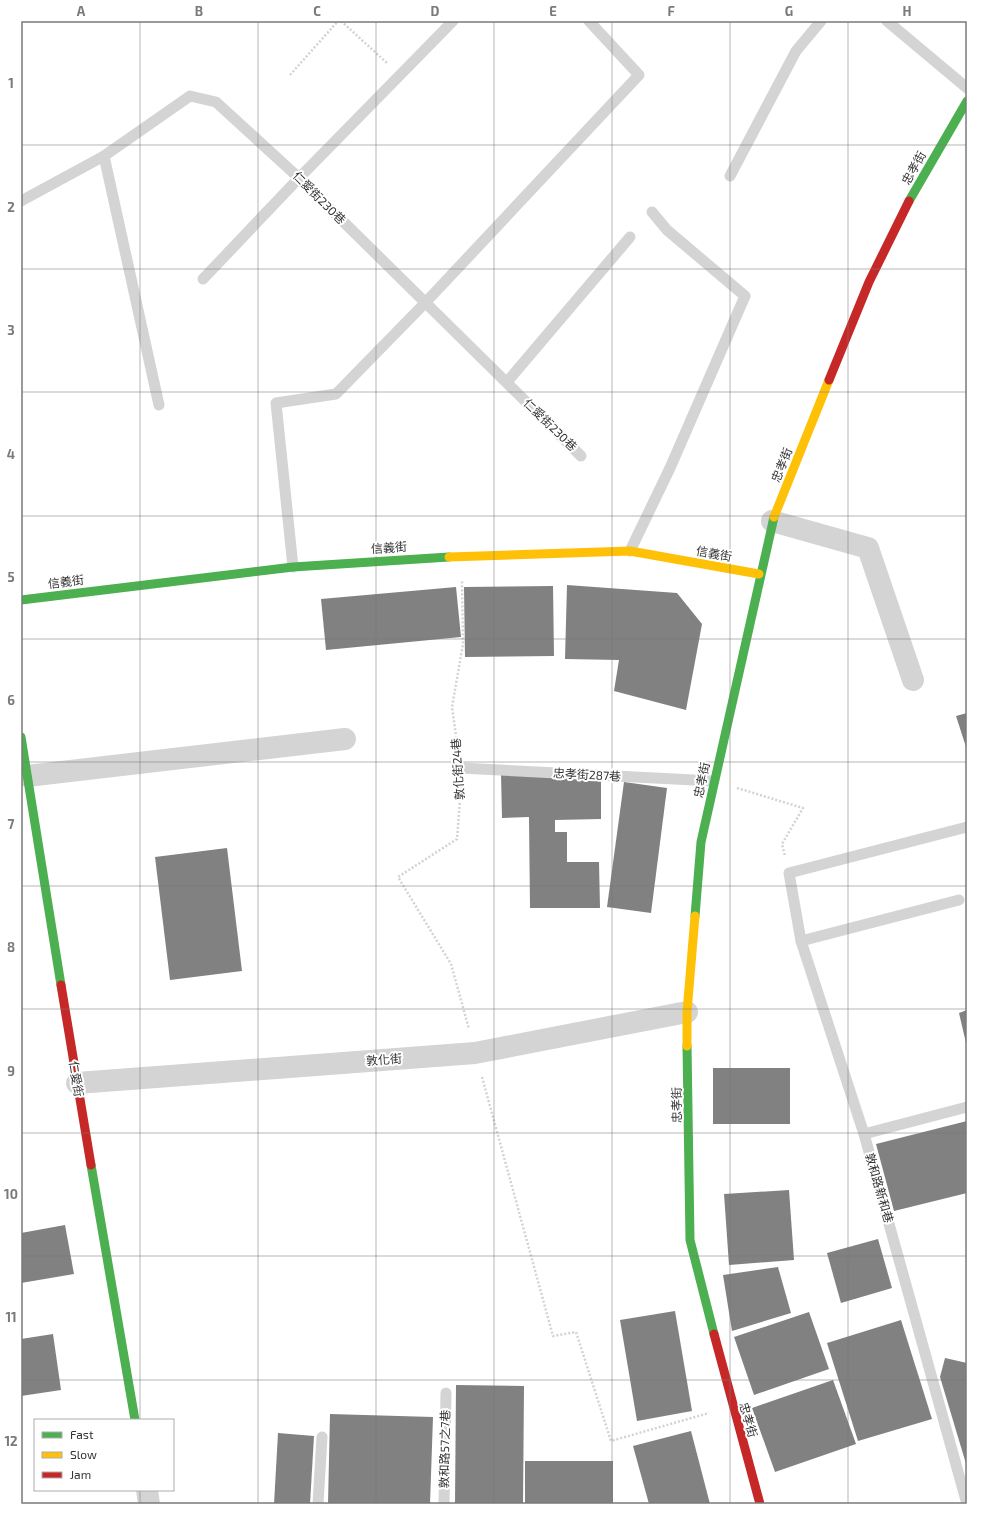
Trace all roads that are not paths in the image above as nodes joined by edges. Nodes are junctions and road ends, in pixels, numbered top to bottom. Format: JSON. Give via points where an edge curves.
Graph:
{"nodes":[{"id":1,"x":453,"y":21,"type":"edge"},
{"id":2,"x":589,"y":21,"type":"edge"},
{"id":3,"x":821,"y":21,"type":"edge"},
{"id":4,"x":887,"y":21,"type":"edge"},
{"id":5,"x":967,"y":88,"type":"edge"},
{"id":6,"x":967,"y":101,"type":"edge"},
{"id":7,"x":104,"y":156,"type":"junction"},
{"id":8,"x":730,"y":176,"type":"dead end"},
{"id":9,"x":299,"y":178,"type":"junction"},
{"id":10,"x":21,"y":201,"type":"edge"},
{"id":11,"x":652,"y":212,"type":"dead end"},
{"id":12,"x":630,"y":237,"type":"dead end"},
{"id":13,"x":203,"y":279,"type":"dead end"},
{"id":14,"x":425,"y":304,"type":"junction"},
{"id":15,"x":506,"y":382,"type":"junction"},
{"id":16,"x":159,"y":406,"type":"dead end"},
{"id":17,"x":581,"y":456,"type":"dead end"},
{"id":18,"x":772,"y":521,"type":"junction"},
{"id":19,"x":630,"y":551,"type":"junction"},
{"id":20,"x":293,"y":567,"type":"junction"},
{"id":21,"x":759,"y":574,"type":"junction"},
{"id":22,"x":21,"y":600,"type":"edge"},
{"id":23,"x":913,"y":680,"type":"dead end"},
{"id":24,"x":21,"y":737,"type":"edge"},
{"id":25,"x":345,"y":739,"type":"dead end"},
{"id":26,"x":460,"y":768,"type":"road end"},
{"id":27,"x":27,"y":776,"type":"junction"},
{"id":28,"x":713,"y":781,"type":"junction"},
{"id":29,"x":967,"y":827,"type":"edge"},
{"id":30,"x":959,"y":900,"type":"dead end"},
{"id":31,"x":801,"y":940,"type":"junction"},
{"id":32,"x":687,"y":1012,"type":"junction"},
{"id":33,"x":76,"y":1083,"type":"junction"},
{"id":34,"x":967,"y":1107,"type":"edge"},
{"id":35,"x":864,"y":1134,"type":"junction"},
{"id":36,"x":446,"y":1393,"type":"dead end"},
{"id":37,"x":135,"y":1419,"type":"edge"},
{"id":38,"x":322,"y":1437,"type":"dead end"},
{"id":39,"x":147,"y":1491,"type":"edge"},
{"id":40,"x":149,"y":1504,"type":"edge"},
{"id":41,"x":318,"y":1504,"type":"edge"},
{"id":42,"x":444,"y":1504,"type":"edge"},
{"id":43,"x":760,"y":1504,"type":"edge"},
{"id":44,"x":967,"y":1504,"type":"edge"}],
"edges":[{"from":1,"to":9,"type":"lane"},
{"from":2,"to":14,"type":"lane","via":[[639,75]]},
{"from":3,"to":8,"type":"lane","via":[[796,51]]},
{"from":4,"to":5,"type":"lane"},
{"from":6,"to":18,"type":"street","name":"忠孝街","via":[[920,182],[869,282]]},
{"from":7,"to":9,"type":"lane","name":"仁愛街230巷","via":[[190,96],[216,102]]},
{"from":7,"to":10,"type":"lane","name":"仁愛街230巷"},
{"from":7,"to":16,"type":"lane"},
{"from":9,"to":13,"type":"lane"},
{"from":9,"to":14,"type":"lane","name":"仁愛街230巷"},
{"from":11,"to":19,"type":"lane","via":[[667,230],[745,296],[670,468]]},
{"from":12,"to":15,"type":"lane"},
{"from":14,"to":15,"type":"lane","name":"仁愛街230巷"},
{"from":14,"to":20,"type":"lane","via":[[336,394],[276,402]]},
{"from":15,"to":17,"type":"lane","name":"仁愛街230巷"},
{"from":18,"to":21,"type":"street","name":"忠孝街"},
{"from":18,"to":23,"type":"street","via":[[868,548]]},
{"from":19,"to":20,"type":"street","name":"信義街","via":[[462,556]]},
{"from":19,"to":21,"type":"street","name":"信義街"},
{"from":20,"to":22,"type":"street","name":"信義街"},
{"from":21,"to":28,"type":"street","name":"忠孝街"},
{"from":24,"to":27,"type":"street","name":"仁愛街"},
{"from":25,"to":27,"type":"street"},
{"from":26,"to":28,"type":"lane","name":"忠孝街287巷"},
{"from":27,"to":33,"type":"street","name":"仁愛街"},
{"from":28,"to":32,"type":"street","name":"忠孝街","via":[[701,842]]},
{"from":29,"to":31,"type":"lane","name":"敦和路新和巷","via":[[789,874]]},
{"from":30,"to":31,"type":"lane"},
{"from":31,"to":35,"type":"lane","name":"敦和路新和巷"},
{"from":32,"to":33,"type":"street","name":"敦化街","via":[[475,1053]]},
{"from":32,"to":43,"type":"street","name":"忠孝街","via":[[690,1240]]},
{"from":33,"to":37,"type":"street","name":"仁愛街"},
{"from":34,"to":35,"type":"lane"},
{"from":35,"to":44,"type":"lane","name":"敦和路新和巷"},
{"from":36,"to":42,"type":"lane","name":"敦和路57之7巷"},
{"from":38,"to":41,"type":"lane"},
{"from":39,"to":40,"type":"street"}]}
